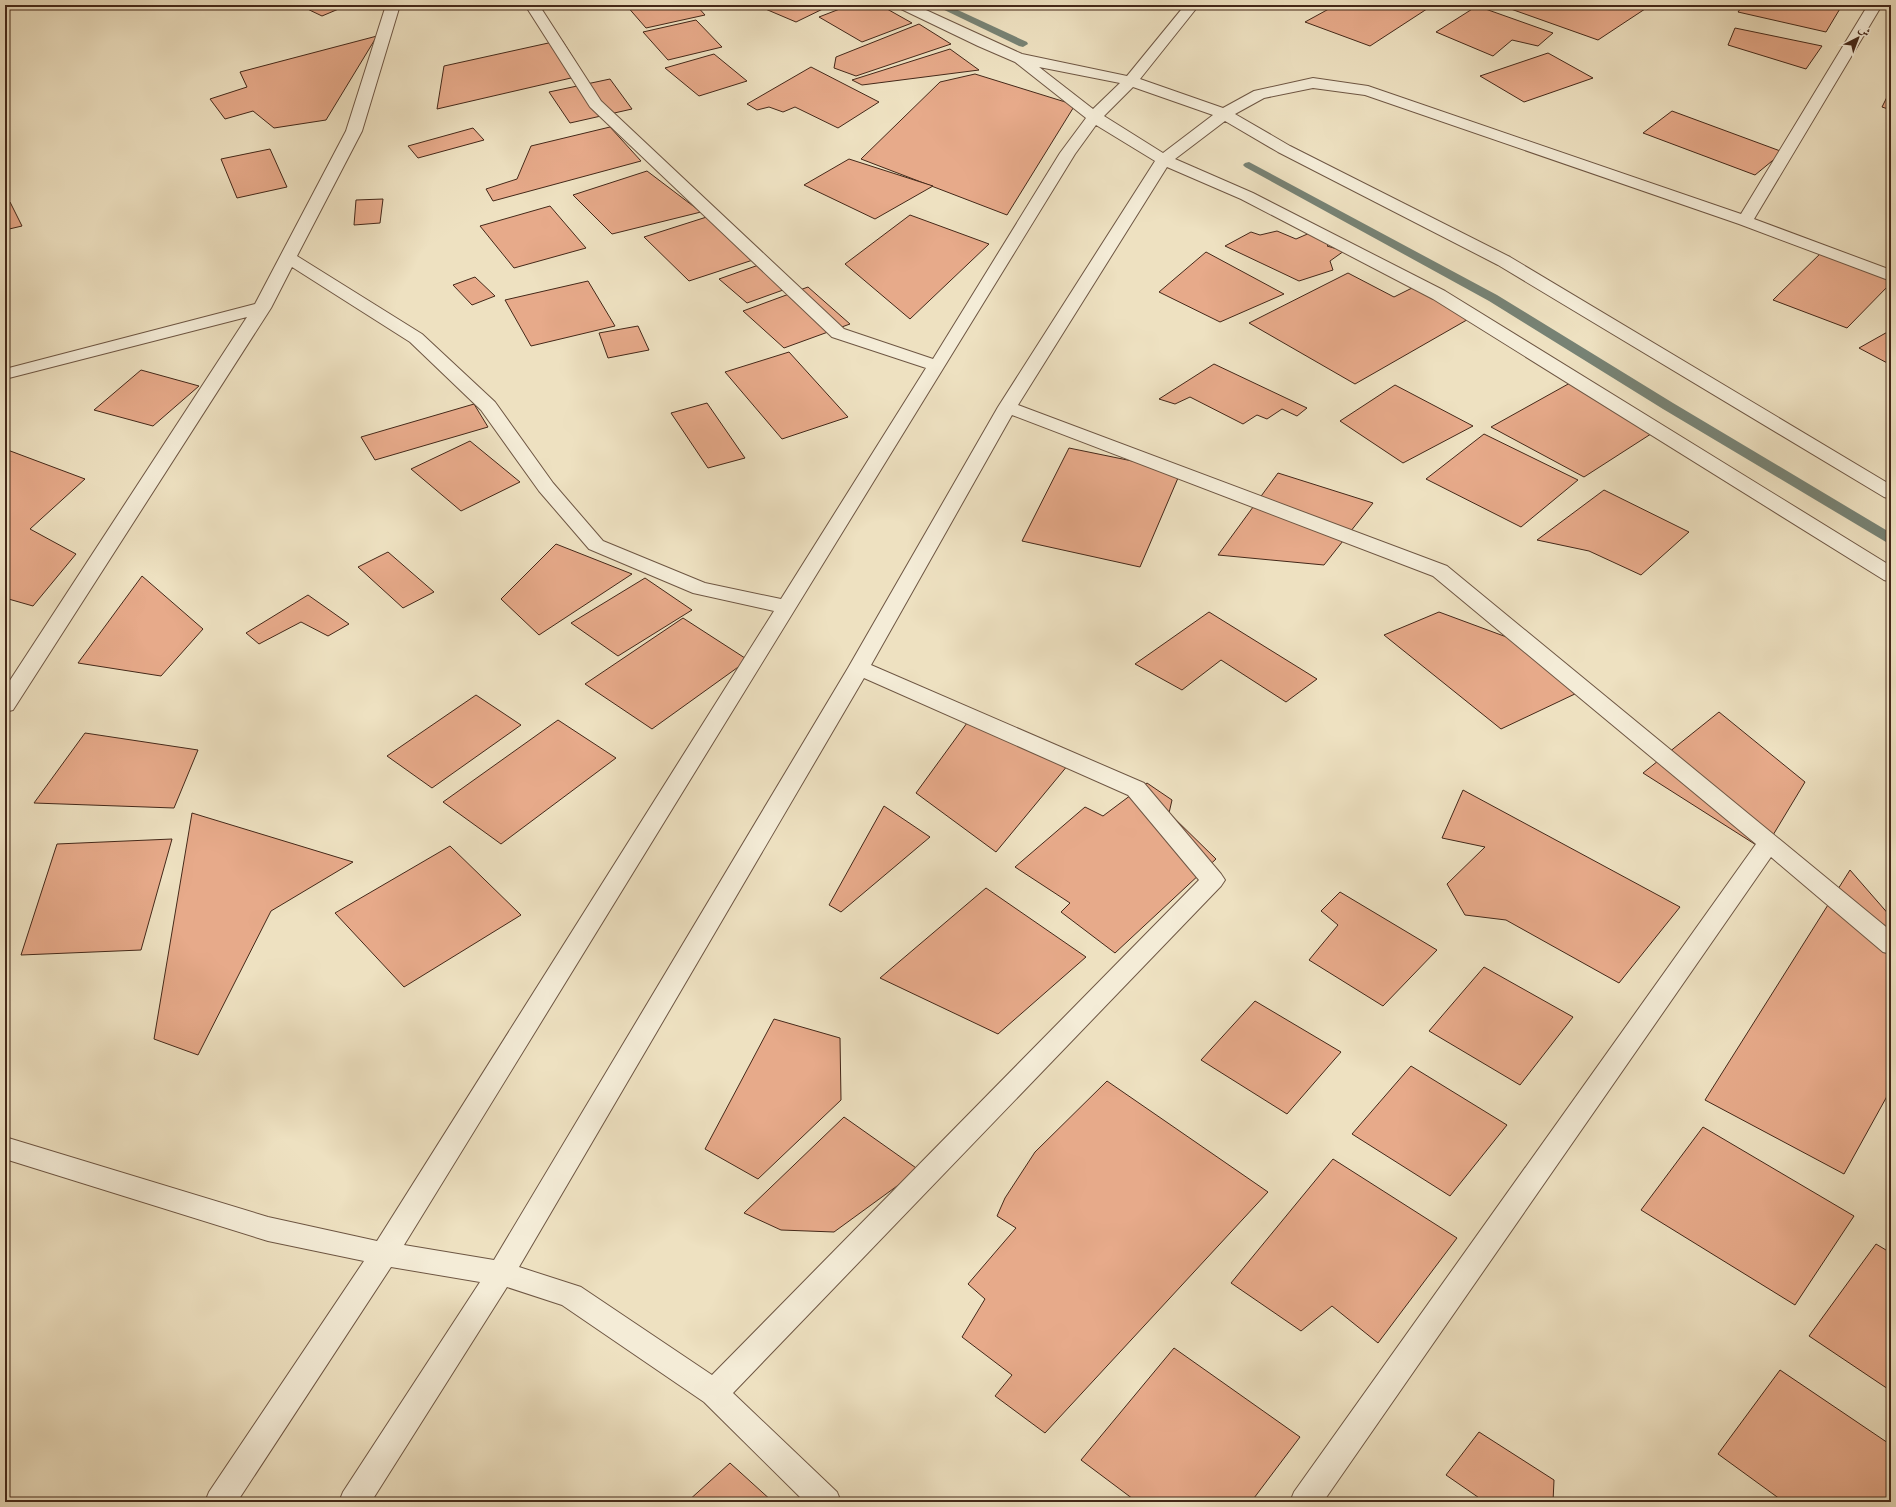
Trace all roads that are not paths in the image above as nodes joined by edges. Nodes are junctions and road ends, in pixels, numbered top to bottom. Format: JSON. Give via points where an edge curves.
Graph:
{"nodes":[{"id":1,"x":393,"y":5,"type":"edge"},
{"id":2,"x":532,"y":5,"type":"edge"},
{"id":3,"x":904,"y":5,"type":"edge"},
{"id":4,"x":1192,"y":5,"type":"edge"},
{"id":5,"x":1875,"y":5,"type":"edge"},
{"id":6,"x":1018,"y":58,"type":"junction"},
{"id":7,"x":1131,"y":81,"type":"junction"},
{"id":8,"x":1224,"y":114,"type":"junction"},
{"id":9,"x":1094,"y":117,"type":"junction"},
{"id":10,"x":1164,"y":160,"type":"junction"},
{"id":11,"x":1745,"y":221,"type":"junction"},
{"id":12,"x":289,"y":258,"type":"junction"},
{"id":13,"x":1891,"y":276,"type":"edge"},
{"id":14,"x":262,"y":308,"type":"junction"},
{"id":15,"x":937,"y":366,"type":"junction"},
{"id":16,"x":5,"y":374,"type":"edge"},
{"id":17,"x":1008,"y":407,"type":"junction"},
{"id":18,"x":1891,"y":493,"type":"edge"},
{"id":19,"x":1891,"y":575,"type":"edge"},
{"id":20,"x":787,"y":607,"type":"junction"},
{"id":21,"x":859,"y":668,"type":"junction"},
{"id":22,"x":5,"y":705,"type":"edge"},
{"id":23,"x":1769,"y":842,"type":"junction"},
{"id":24,"x":1891,"y":945,"type":"edge"},
{"id":25,"x":5,"y":1148,"type":"edge"},
{"id":26,"x":384,"y":1254,"type":"junction"},
{"id":27,"x":501,"y":1273,"type":"junction"},
{"id":28,"x":714,"y":1393,"type":"junction"},
{"id":29,"x":220,"y":1502,"type":"edge"},
{"id":30,"x":354,"y":1502,"type":"edge"},
{"id":31,"x":826,"y":1502,"type":"edge"},
{"id":32,"x":1305,"y":1502,"type":"edge"}],
"edges":[{"from":1,"to":12,"type":"street","via":[[354,131]]},
{"from":2,"to":15,"type":"street","via":[[595,104],[838,332]]},
{"from":3,"to":6,"type":"street","via":[[983,44]]},
{"from":4,"to":7,"type":"street"},
{"from":5,"to":11,"type":"street"},
{"from":6,"to":7,"type":"street"},
{"from":6,"to":9,"type":"street"},
{"from":7,"to":8,"type":"street"},
{"from":7,"to":9,"type":"street"},
{"from":8,"to":10,"type":"street"},
{"from":8,"to":11,"type":"street","via":[[1259,94],[1313,83],[1368,91]]},
{"from":8,"to":18,"type":"street","via":[[1284,149],[1504,261]]},
{"from":9,"to":10,"type":"street"},
{"from":9,"to":15,"type":"street","via":[[1068,153]]},
{"from":10,"to":17,"type":"street"},
{"from":10,"to":19,"type":"street","via":[[1247,196],[1439,294]]},
{"from":11,"to":13,"type":"street"},
{"from":12,"to":14,"type":"street"},
{"from":12,"to":20,"type":"street","via":[[416,338],[488,406],[546,487],[596,545],[700,588]]},
{"from":14,"to":16,"type":"street"},
{"from":14,"to":22,"type":"street"},
{"from":15,"to":20,"type":"street"},
{"from":17,"to":21,"type":"street"},
{"from":17,"to":23,"type":"street","via":[[1440,571]]},
{"from":20,"to":26,"type":"street"},
{"from":21,"to":27,"type":"street"},
{"from":21,"to":28,"type":"street","via":[[1136,789],[1213,880]]},
{"from":23,"to":24,"type":"street"},
{"from":23,"to":32,"type":"street"},
{"from":25,"to":26,"type":"street","via":[[268,1229]]},
{"from":26,"to":27,"type":"street"},
{"from":26,"to":29,"type":"street"},
{"from":27,"to":28,"type":"street","via":[[571,1296]]},
{"from":27,"to":30,"type":"street"},
{"from":28,"to":31,"type":"street"}]}
